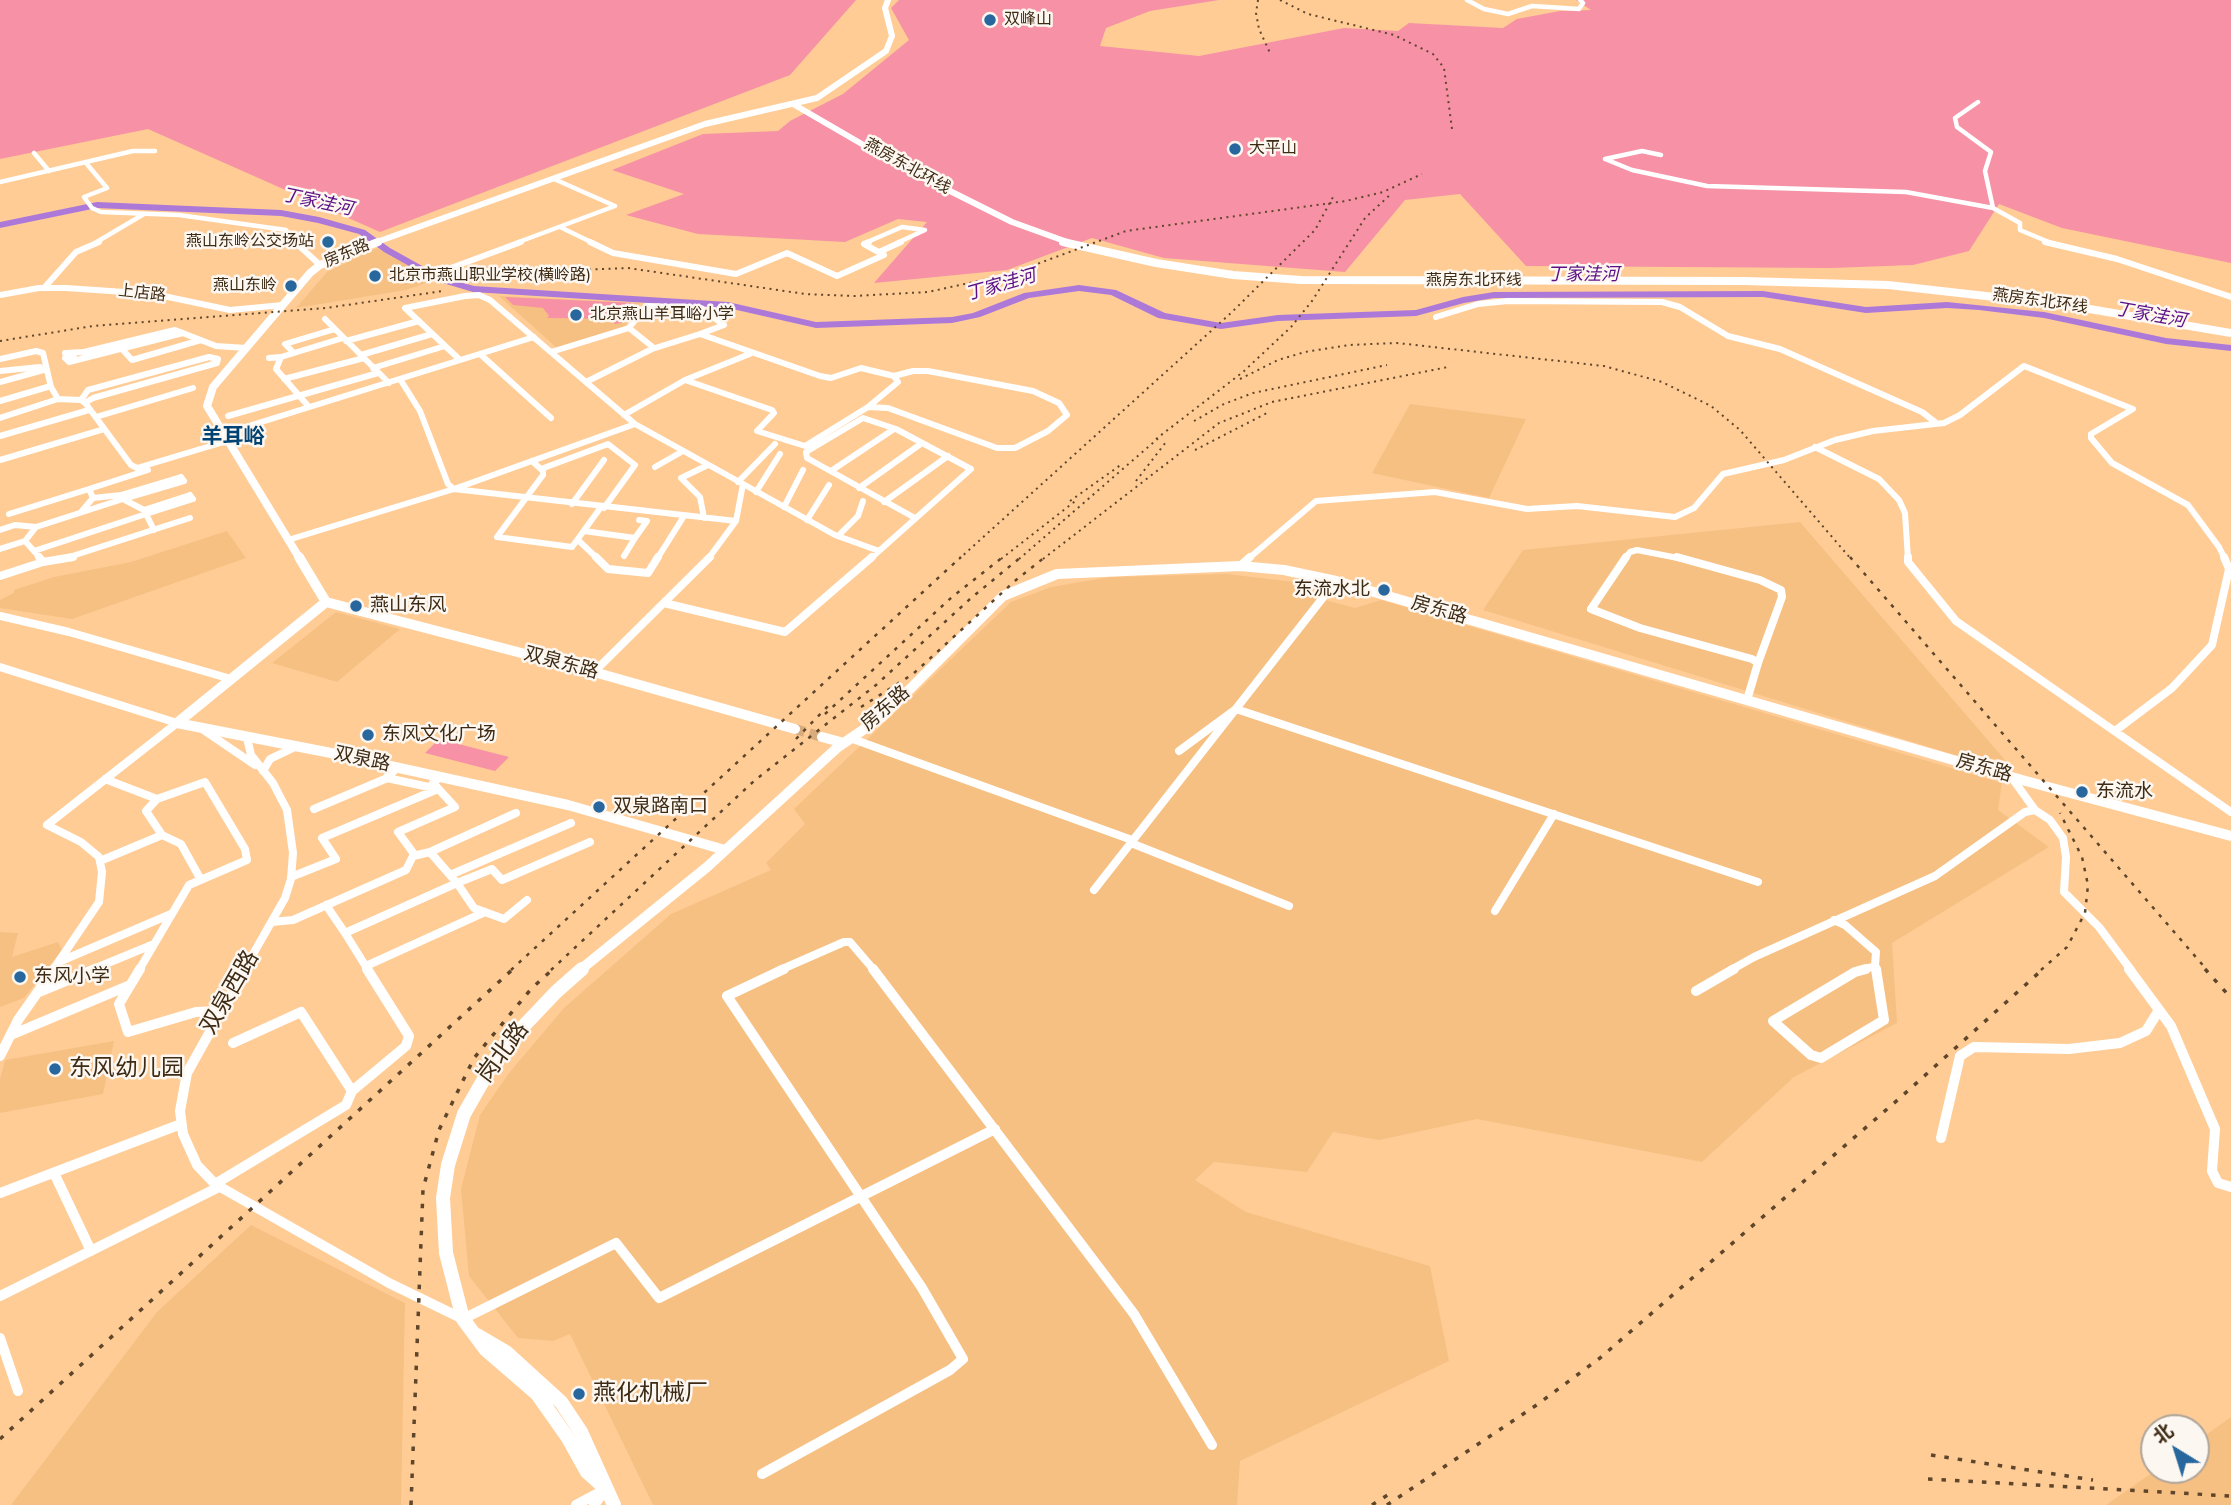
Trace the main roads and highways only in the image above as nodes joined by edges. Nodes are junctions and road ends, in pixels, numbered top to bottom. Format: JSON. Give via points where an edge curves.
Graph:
{"nodes":[{"id":1,"x":888,"y":0,"type":"edge"},
{"id":2,"x":795,"y":104,"type":"junction"},
{"id":3,"x":2231,"y":331,"type":"edge"},
{"id":4,"x":326,"y":602,"type":"junction"},
{"id":5,"x":795,"y":729,"type":"tunnel mouth"},
{"id":6,"x":822,"y":737,"type":"tunnel mouth"},
{"id":7,"x":847,"y":741,"type":"junction"},
{"id":8,"x":2231,"y":836,"type":"edge"},
{"id":9,"x":725,"y":850,"type":"junction"},
{"id":10,"x":614,"y":1505,"type":"edge"}],
"edges":[{"from":1,"to":2,"type":"main road","name":"房东路","via":[[885,8],[892,36],[886,51],[822,95]]},
{"from":2,"to":3,"type":"main road","name":"燕房东北环线","via":[[1005,219],[1156,263],[1301,280],[1888,285],[2043,302]]},
{"from":2,"to":4,"type":"main road","name":"房东路","via":[[705,124],[369,245],[310,273],[213,387],[207,400],[209,412]]},
{"from":4,"to":5,"type":"main road","name":"双泉东路"},
{"from":4,"to":9,"type":"main road","name":"双泉路","via":[[177,723],[397,768],[439,783],[568,805]]},
{"from":6,"to":7,"type":"main road"},
{"from":7,"to":8,"type":"main road","name":"房东路","via":[[882,717],[1003,596],[1021,587],[1057,574],[1240,566],[1336,581],[2017,779]]},
{"from":7,"to":9,"type":"main road","name":"房东路"},
{"from":9,"to":10,"type":"main road","name":"岗北路","via":[[591,961],[500,1051],[457,1132],[443,1198],[446,1252],[463,1319],[486,1350],[537,1394]]}]}
